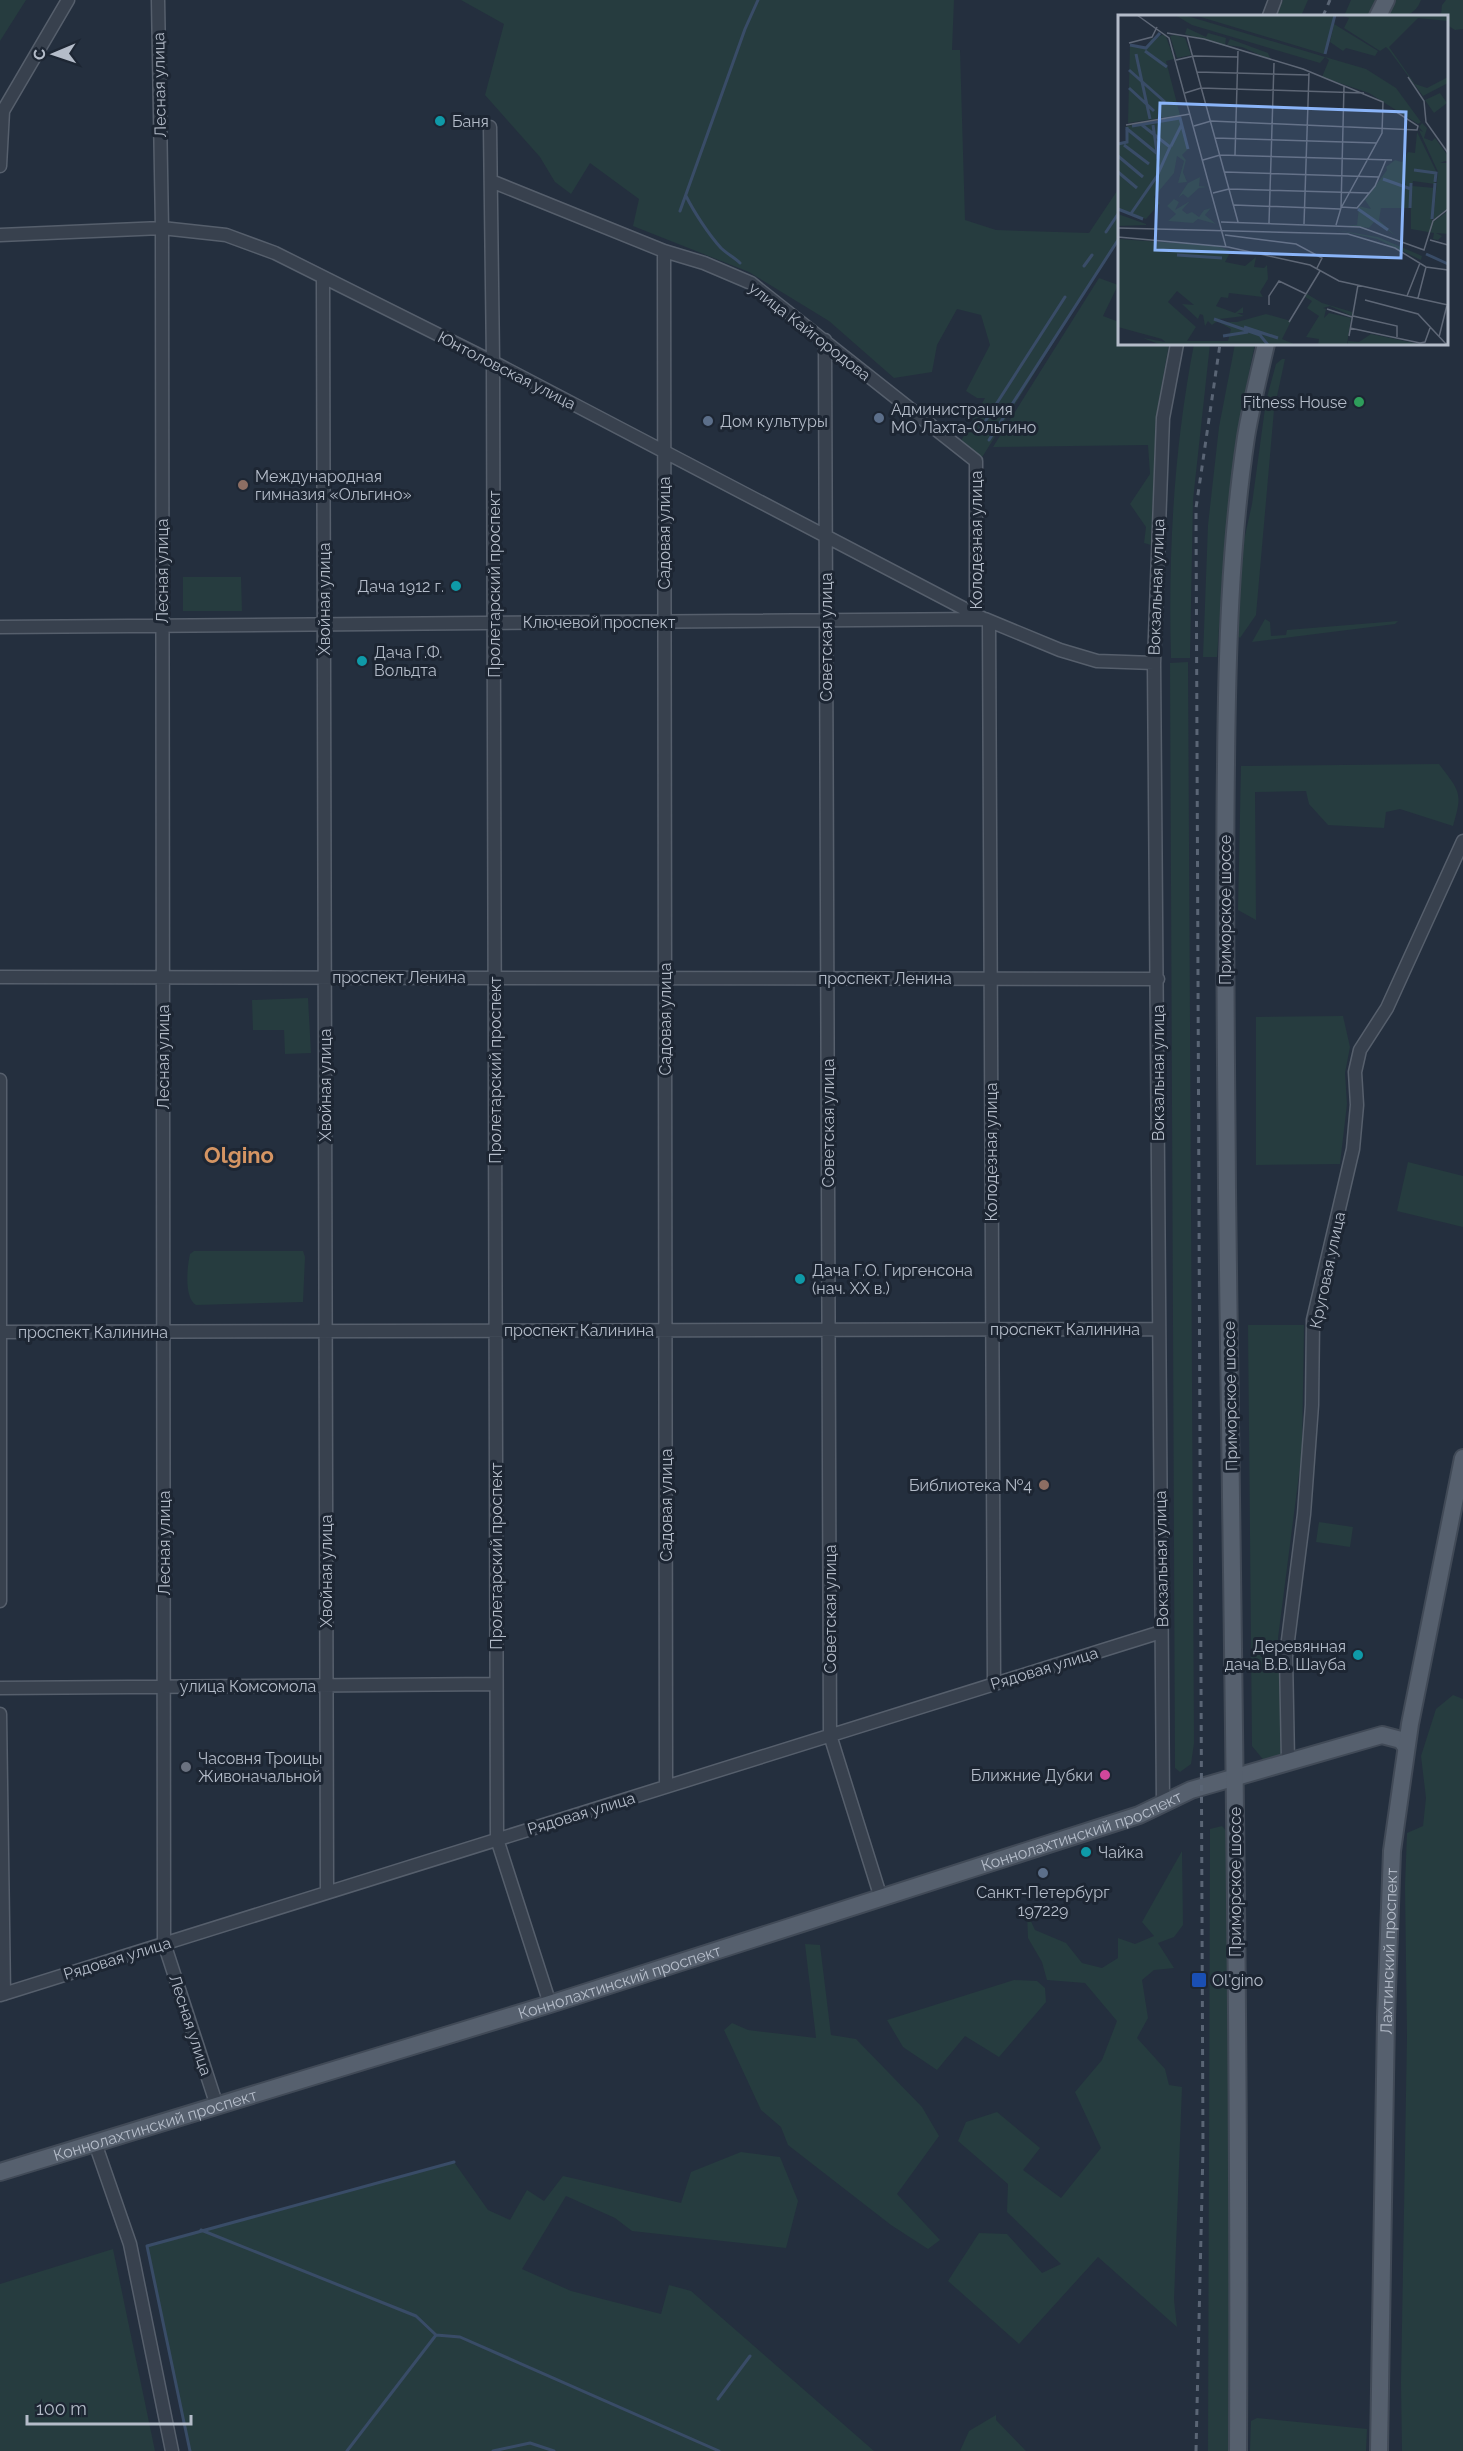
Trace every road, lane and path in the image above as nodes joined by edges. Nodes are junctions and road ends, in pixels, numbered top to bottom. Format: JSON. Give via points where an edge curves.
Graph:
{"nodes":[{"id":1,"x":68,"y":0,"type":"edge"},
{"id":2,"x":158,"y":0,"type":"edge"},
{"id":3,"x":1275,"y":0,"type":"edge"},
{"id":4,"x":1386,"y":0,"type":"edge"},
{"id":5,"x":1269,"y":15,"type":"edge"},
{"id":6,"x":1378,"y":15,"type":"edge"},
{"id":7,"x":490,"y":127,"type":"dead end"},
{"id":8,"x":0,"y":166,"type":"edge"},
{"id":9,"x":491,"y":181,"type":"junction"},
{"id":10,"x":162,"y":228,"type":"junction"},
{"id":11,"x":0,"y":235,"type":"edge"},
{"id":12,"x":664,"y":251,"type":"junction"},
{"id":13,"x":323,"y":279,"type":"junction"},
{"id":14,"x":825,"y":340,"type":"junction"},
{"id":15,"x":1177,"y":345,"type":"edge"},
{"id":16,"x":1266,"y":345,"type":"edge"},
{"id":17,"x":493,"y":362,"type":"junction"},
{"id":18,"x":664,"y":451,"type":"junction"},
{"id":19,"x":976,"y":461,"type":"joint"},
{"id":20,"x":825,"y":536,"type":"junction"},
{"id":21,"x":982,"y":618,"type":"junction"},
{"id":22,"x":826,"y":621,"type":"junction"},
{"id":23,"x":665,"y":622,"type":"junction"},
{"id":24,"x":494,"y":623,"type":"junction"},
{"id":25,"x":324,"y":624,"type":"junction"},
{"id":26,"x":162,"y":626,"type":"junction"},
{"id":27,"x":0,"y":627,"type":"edge"},
{"id":28,"x":1154,"y":663,"type":"junction"},
{"id":29,"x":1463,"y":841,"type":"edge"},
{"id":30,"x":0,"y":976,"type":"edge"},
{"id":31,"x":163,"y":977,"type":"junction"},
{"id":32,"x":325,"y":977,"type":"junction"},
{"id":33,"x":495,"y":977,"type":"junction"},
{"id":34,"x":665,"y":978,"type":"junction"},
{"id":35,"x":827,"y":978,"type":"junction"},
{"id":36,"x":991,"y":978,"type":"junction"},
{"id":37,"x":1158,"y":979,"type":"junction"},
{"id":38,"x":0,"y":1080,"type":"edge"},
{"id":39,"x":992,"y":1329,"type":"junction"},
{"id":40,"x":1158,"y":1329,"type":"junction"},
{"id":41,"x":496,"y":1330,"type":"junction"},
{"id":42,"x":666,"y":1330,"type":"junction"},
{"id":43,"x":829,"y":1330,"type":"junction"},
{"id":44,"x":163,"y":1331,"type":"junction"},
{"id":45,"x":326,"y":1331,"type":"junction"},
{"id":46,"x":1,"y":1332,"type":"edge"},
{"id":47,"x":1463,"y":1458,"type":"edge"},
{"id":48,"x":0,"y":1601,"type":"edge"},
{"id":49,"x":1161,"y":1632,"type":"junction"},
{"id":50,"x":994,"y":1683,"type":"junction"},
{"id":51,"x":496,"y":1684,"type":"junction"},
{"id":52,"x":327,"y":1685,"type":"junction"},
{"id":53,"x":164,"y":1686,"type":"junction"},
{"id":54,"x":0,"y":1688,"type":"edge"},
{"id":55,"x":0,"y":1714,"type":"edge"},
{"id":56,"x":830,"y":1734,"type":"junction"},
{"id":57,"x":1406,"y":1747,"type":"junction"},
{"id":58,"x":1288,"y":1761,"type":"junction"},
{"id":59,"x":1234,"y":1777,"type":"junction"},
{"id":60,"x":666,"y":1786,"type":"junction"},
{"id":61,"x":1163,"y":1804,"type":"junction"},
{"id":62,"x":497,"y":1839,"type":"junction"},
{"id":63,"x":327,"y":1892,"type":"junction"},
{"id":64,"x":881,"y":1898,"type":"junction"},
{"id":65,"x":164,"y":1943,"type":"junction"},
{"id":66,"x":2,"y":1994,"type":"edge"},
{"id":67,"x":550,"y":2004,"type":"junction"},
{"id":68,"x":218,"y":2106,"type":"junction"},
{"id":69,"x":95,"y":2143,"type":"junction"},
{"id":70,"x":0,"y":2172,"type":"edge"},
{"id":71,"x":172,"y":2451,"type":"edge"},
{"id":72,"x":1238,"y":2451,"type":"edge"},
{"id":73,"x":1379,"y":2451,"type":"edge"}],
"edges":[{"from":1,"to":8,"type":"street","via":[[3,111]]},
{"from":2,"to":10,"type":"street","name":"Лесная улица"},
{"from":3,"to":5,"type":"street"},
{"from":4,"to":6,"type":"main road"},
{"from":7,"to":9,"type":"street","name":"Пролетарский проспект"},
{"from":9,"to":12,"type":"street","name":"улица Кайгородова"},
{"from":9,"to":17,"type":"street","name":"Пролетарский проспект"},
{"from":10,"to":11,"type":"street","name":"Юнтоловская улица"},
{"from":10,"to":13,"type":"street","name":"Юнтоловская улица","via":[[226,235],[274,253]]},
{"from":10,"to":26,"type":"street","name":"Лесная улица"},
{"from":12,"to":14,"type":"street","name":"улица Кайгородова","via":[[752,283]]},
{"from":12,"to":18,"type":"street","name":"Садовая улица"},
{"from":13,"to":17,"type":"street","name":"Юнтоловская улица"},
{"from":13,"to":25,"type":"street","name":"Хвойная улица"},
{"from":14,"to":19,"type":"street","name":"улица Кайгородова"},
{"from":14,"to":20,"type":"street","name":"Советская улица"},
{"from":15,"to":28,"type":"street","name":"Вокзальная улица","via":[[1163,418]]},
{"from":16,"to":59,"type":"main road","name":"Приморское шоссе","via":[[1246,432],[1234,532],[1227,685],[1224,869]]},
{"from":17,"to":18,"type":"street","name":"Юнтоловская улица"},
{"from":17,"to":24,"type":"street","name":"Пролетарский проспект"},
{"from":18,"to":20,"type":"street","name":"Юнтоловская улица"},
{"from":18,"to":23,"type":"street","name":"Садовая улица"},
{"from":19,"to":21,"type":"street","name":"Колодезная улица"},
{"from":20,"to":21,"type":"street","name":"Юнтоловская улица"},
{"from":20,"to":22,"type":"street","name":"Советская улица"},
{"from":21,"to":22,"type":"street","name":"Ключевой проспект"},
{"from":21,"to":28,"type":"street","name":"Ключевой проспект","via":[[1097,661]]},
{"from":21,"to":36,"type":"street","name":"Колодезная улица"},
{"from":22,"to":23,"type":"street","name":"Ключевой проспект"},
{"from":22,"to":35,"type":"street","name":"Советская улица"},
{"from":23,"to":24,"type":"street","name":"Ключевой проспект"},
{"from":23,"to":34,"type":"street","name":"Садовая улица"},
{"from":24,"to":25,"type":"street","name":"Ключевой проспект"},
{"from":24,"to":33,"type":"street","name":"Пролетарский проспект"},
{"from":25,"to":26,"type":"street","name":"Ключевой проспект"},
{"from":25,"to":32,"type":"street","name":"Хвойная улица"},
{"from":26,"to":27,"type":"street","name":"Ключевой проспект"},
{"from":26,"to":31,"type":"street","name":"Лесная улица"},
{"from":28,"to":37,"type":"street","name":"Вокзальная улица"},
{"from":29,"to":58,"type":"street","name":"Круговая улица","via":[[1387,1008],[1360,1050],[1355,1072],[1353,1149],[1313,1320],[1304,1514],[1286,1656]]},
{"from":30,"to":31,"type":"street","name":"проспект Ленина"},
{"from":31,"to":32,"type":"street","name":"проспект Ленина"},
{"from":31,"to":44,"type":"street","name":"Лесная улица"},
{"from":32,"to":33,"type":"street","name":"проспект Ленина"},
{"from":32,"to":45,"type":"street","name":"Хвойная улица"},
{"from":33,"to":34,"type":"street","name":"проспект Ленина"},
{"from":33,"to":41,"type":"street","name":"Пролетарский проспект"},
{"from":34,"to":35,"type":"street","name":"проспект Ленина"},
{"from":34,"to":42,"type":"street","name":"Садовая улица"},
{"from":35,"to":36,"type":"street","name":"проспект Ленина"},
{"from":35,"to":43,"type":"street","name":"Советская улица"},
{"from":36,"to":37,"type":"street","name":"проспект Ленина"},
{"from":36,"to":39,"type":"street","name":"Колодезная улица"},
{"from":37,"to":40,"type":"street","name":"Вокзальная улица"},
{"from":38,"to":46,"type":"street"},
{"from":39,"to":40,"type":"street","name":"проспект Калинина"},
{"from":39,"to":43,"type":"street","name":"проспект Калинина"},
{"from":39,"to":50,"type":"street","name":"Колодезная улица"},
{"from":40,"to":49,"type":"street","name":"Вокзальная улица"},
{"from":41,"to":42,"type":"street","name":"проспект Калинина"},
{"from":41,"to":45,"type":"street","name":"проспект Калинина"},
{"from":41,"to":51,"type":"street","name":"Пролетарский проспект"},
{"from":42,"to":43,"type":"street","name":"проспект Калинина"},
{"from":42,"to":60,"type":"street","name":"Садовая улица"},
{"from":43,"to":56,"type":"street","name":"Советская улица"},
{"from":44,"to":45,"type":"street","name":"проспект Калинина"},
{"from":44,"to":46,"type":"street","name":"проспект Калинина"},
{"from":44,"to":53,"type":"street","name":"Лесная улица"},
{"from":45,"to":52,"type":"street","name":"Хвойная улица"},
{"from":46,"to":48,"type":"street"},
{"from":47,"to":57,"type":"main road","name":"Лахтинский проспект"},
{"from":49,"to":50,"type":"street","name":"Рядовая улица"},
{"from":49,"to":61,"type":"street","name":"Вокзальная улица"},
{"from":50,"to":56,"type":"street","name":"Рядовая улица"},
{"from":51,"to":52,"type":"street","name":"улица Комсомола"},
{"from":51,"to":62,"type":"street","name":"Пролетарский проспект"},
{"from":52,"to":53,"type":"street","name":"улица Комсомола"},
{"from":52,"to":63,"type":"street","name":"Хвойная улица"},
{"from":53,"to":54,"type":"street","name":"улица Комсомола"},
{"from":53,"to":65,"type":"street","name":"Лесная улица"},
{"from":55,"to":66,"type":"street"},
{"from":56,"to":60,"type":"street","name":"Рядовая улица"},
{"from":56,"to":64,"type":"street","name":"Советская улица"},
{"from":57,"to":58,"type":"main road","name":"Коннолахтинский проспект","via":[[1401,1740],[1382,1735]]},
{"from":57,"to":73,"type":"main road","name":"Лахтинский проспект","via":[[1392,1851]]},
{"from":58,"to":59,"type":"main road","name":"Коннолахтинский проспект"},
{"from":59,"to":61,"type":"main road","name":"Коннолахтинский проспект","via":[[1191,1790]]},
{"from":59,"to":72,"type":"main road","name":"Приморское шоссе"},
{"from":60,"to":62,"type":"street","name":"Рядовая улица"},
{"from":61,"to":64,"type":"main road","name":"Коннолахтинский проспект"},
{"from":62,"to":63,"type":"street","name":"Рядовая улица"},
{"from":62,"to":67,"type":"street","name":"Пролетарский проспект"},
{"from":63,"to":65,"type":"street","name":"Рядовая улица"},
{"from":64,"to":67,"type":"main road","name":"Коннолахтинский проспект"},
{"from":65,"to":66,"type":"street","name":"Рядовая улица"},
{"from":65,"to":68,"type":"street","name":"Лесная улица"},
{"from":67,"to":68,"type":"main road","name":"Коннолахтинский проспект"},
{"from":68,"to":69,"type":"main road","name":"Коннолахтинский проспект"},
{"from":69,"to":70,"type":"main road","name":"Коннолахтинский проспект"},
{"from":69,"to":71,"type":"street","via":[[130,2244]]}]}
